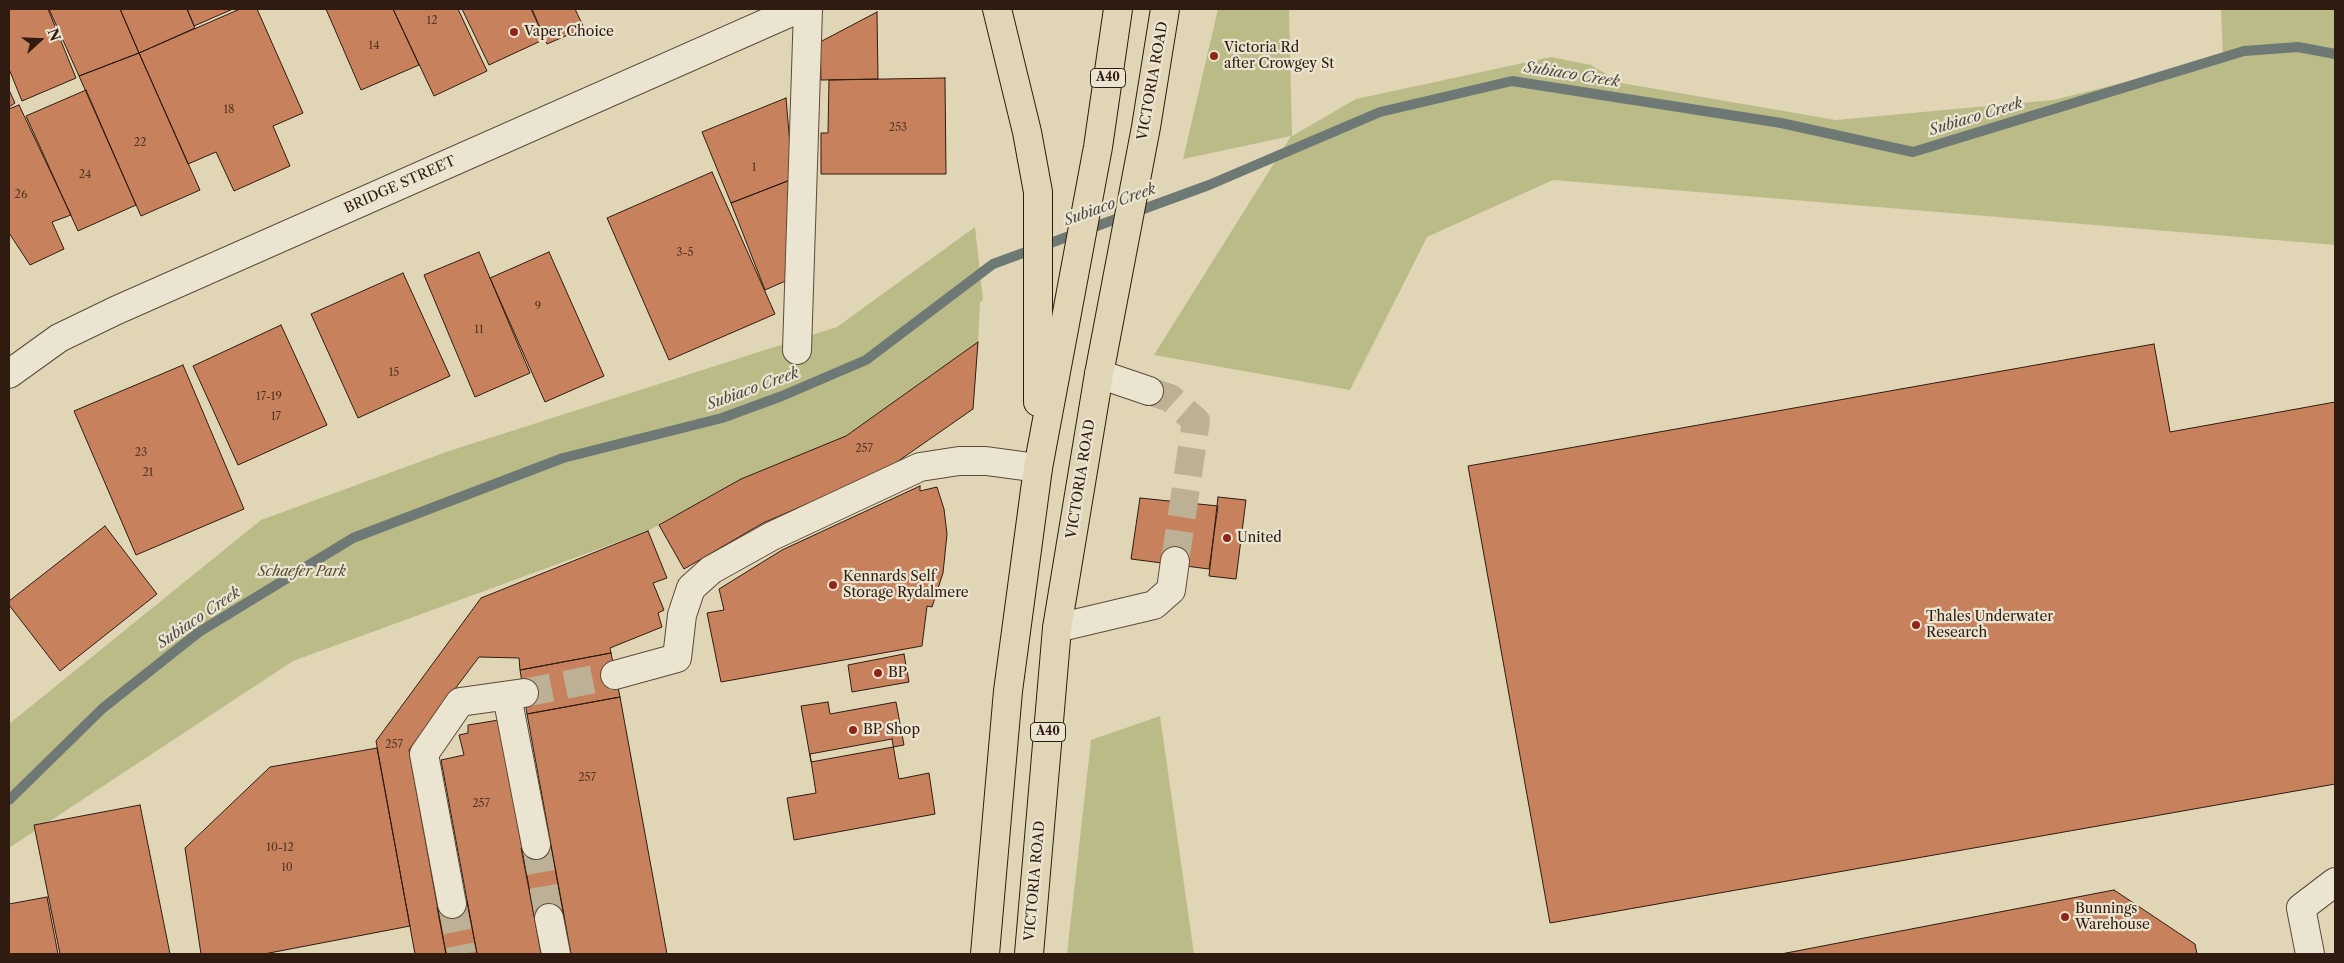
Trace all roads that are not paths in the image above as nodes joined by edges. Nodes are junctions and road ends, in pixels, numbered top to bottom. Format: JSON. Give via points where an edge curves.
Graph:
{"nodes":[{"id":1,"x":798,"y":9,"type":"edge"},
{"id":2,"x":808,"y":9,"type":"edge"},
{"id":3,"x":997,"y":9,"type":"edge"},
{"id":4,"x":1118,"y":9,"type":"edge"},
{"id":5,"x":1165,"y":9,"type":"edge"},
{"id":6,"x":797,"y":350,"type":"dead end"},
{"id":7,"x":9,"y":374,"type":"edge"},
{"id":8,"x":1099,"y":374,"type":"junction"},
{"id":9,"x":1149,"y":391,"type":"tunnel mouth"},
{"id":10,"x":1038,"y":468,"type":"junction"},
{"id":11,"x":1175,"y":561,"type":"tunnel mouth"},
{"id":12,"x":1057,"y":628,"type":"junction"},
{"id":13,"x":615,"y":675,"type":"tunnel mouth"},
{"id":14,"x":536,"y":845,"type":"tunnel mouth"},
{"id":15,"x":2335,"y":882,"type":"edge"},
{"id":16,"x":452,"y":904,"type":"tunnel mouth"},
{"id":17,"x":549,"y":918,"type":"tunnel mouth"},
{"id":18,"x":556,"y":954,"type":"edge"},
{"id":19,"x":985,"y":954,"type":"edge"},
{"id":20,"x":1029,"y":954,"type":"edge"},
{"id":21,"x":2310,"y":954,"type":"edge"}],
"edges":[{"from":1,"to":7,"type":"street","name":"BRIDGE STREET","via":[[117,310],[59,338]]},
{"from":2,"to":6,"type":"street"},
{"from":3,"to":10,"type":"highway","via":[[1035,175],[1038,205]]},
{"from":4,"to":10,"type":"highway","number":"A40","via":[[1098,146]]},
{"from":5,"to":8,"type":"highway","name":"VICTORIA ROAD","number":"A40"},
{"from":8,"to":9,"type":"street"},
{"from":8,"to":12,"type":"highway","name":"VICTORIA ROAD","number":"A40"},
{"from":10,"to":13,"type":"street","via":[[986,461],[920,466],[772,536],[711,570],[691,588],[682,614],[677,658]]},
{"from":10,"to":19,"type":"highway","number":"A40","via":[[1008,691]]},
{"from":11,"to":12,"type":"street","via":[[1170,590],[1154,605]]},
{"from":12,"to":20,"type":"highway","name":"VICTORIA ROAD","number":"A40"},
{"from":14,"to":16,"type":"street","via":[[515,694],[460,702],[424,754]]},
{"from":15,"to":21,"type":"street","via":[[2302,908]]},
{"from":17,"to":18,"type":"street"}]}
